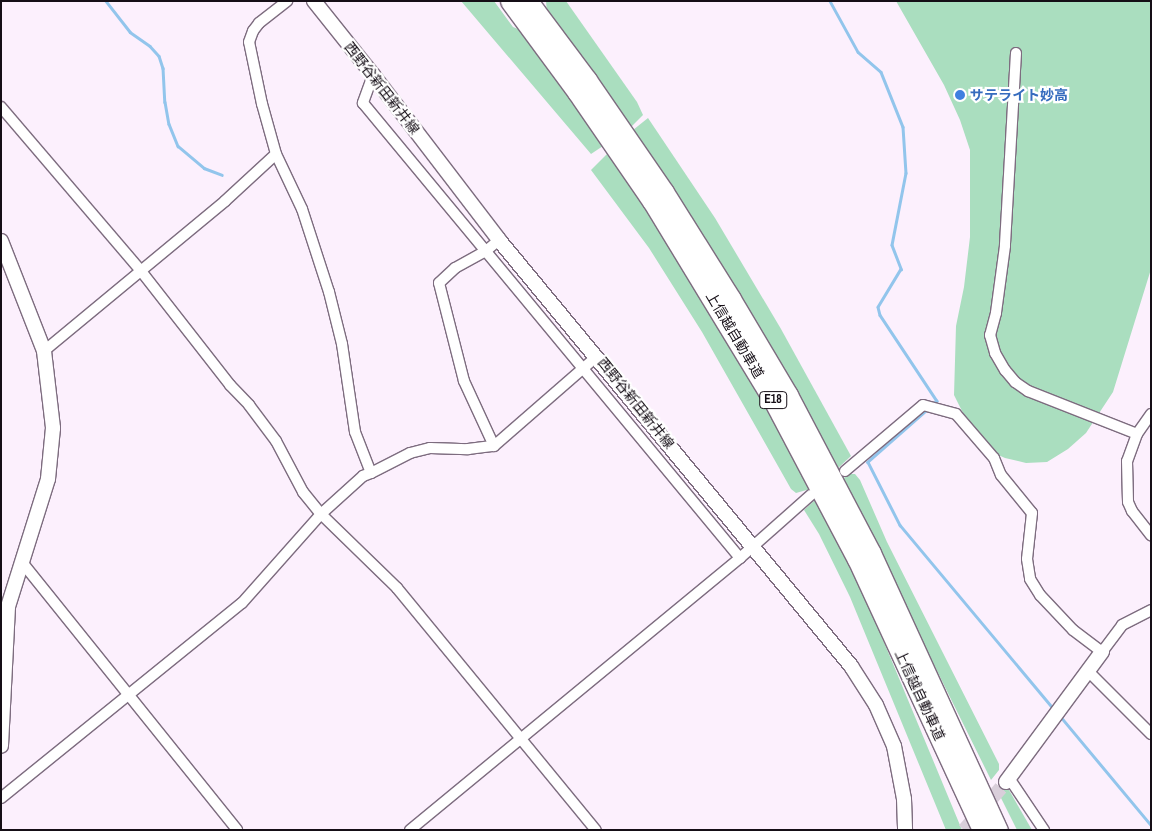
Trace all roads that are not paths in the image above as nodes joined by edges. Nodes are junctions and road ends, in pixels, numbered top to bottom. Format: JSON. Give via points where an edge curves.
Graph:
{"nodes":[{"id":1,"x":287,"y":1,"type":"edge"},
{"id":2,"x":314,"y":1,"type":"edge"},
{"id":3,"x":510,"y":1,"type":"edge"},
{"id":4,"x":528,"y":1,"type":"edge"},
{"id":5,"x":1016,"y":53,"type":"dead end"},
{"id":6,"x":374,"y":75,"type":"junction"},
{"id":7,"x":1,"y":107,"type":"edge"},
{"id":8,"x":276,"y":154,"type":"junction"},
{"id":9,"x":499,"y":240,"type":"junction"},
{"id":10,"x":1,"y":241,"type":"edge"},
{"id":11,"x":487,"y":250,"type":"junction"},
{"id":12,"x":141,"y":271,"type":"junction"},
{"id":13,"x":44,"y":351,"type":"junction"},
{"id":14,"x":597,"y":356,"type":"junction"},
{"id":15,"x":584,"y":368,"type":"junction"},
{"id":16,"x":1151,"y":414,"type":"edge"},
{"id":17,"x":1137,"y":434,"type":"junction"},
{"id":18,"x":494,"y":446,"type":"junction"},
{"id":19,"x":845,"y":470,"type":"dead end"},
{"id":20,"x":371,"y":472,"type":"junction"},
{"id":21,"x":811,"y":495,"type":"dead end"},
{"id":22,"x":321,"y":514,"type":"junction"},
{"id":23,"x":1151,"y":535,"type":"edge"},
{"id":24,"x":753,"y":547,"type":"junction"},
{"id":25,"x":740,"y":558,"type":"junction"},
{"id":26,"x":22,"y":561,"type":"junction"},
{"id":27,"x":1151,"y":610,"type":"edge"},
{"id":28,"x":881,"y":611,"type":"junction"},
{"id":29,"x":1102,"y":652,"type":"junction"},
{"id":30,"x":1089,"y":672,"type":"junction"},
{"id":31,"x":129,"y":695,"type":"junction"},
{"id":32,"x":946,"y":715,"type":"junction"},
{"id":33,"x":1151,"y":734,"type":"edge"},
{"id":34,"x":521,"y":738,"type":"junction"},
{"id":35,"x":1,"y":746,"type":"edge"},
{"id":36,"x":1007,"y":780,"type":"joint"},
{"id":37,"x":1,"y":798,"type":"edge"},
{"id":38,"x":238,"y":830,"type":"edge"},
{"id":39,"x":410,"y":830,"type":"edge"},
{"id":40,"x":596,"y":830,"type":"edge"},
{"id":41,"x":905,"y":830,"type":"edge"},
{"id":42,"x":969,"y":830,"type":"edge"},
{"id":43,"x":982,"y":830,"type":"edge"},
{"id":44,"x":998,"y":830,"type":"edge"},
{"id":45,"x":1008,"y":830,"type":"edge"},
{"id":46,"x":1044,"y":830,"type":"edge"}],
"edges":[{"from":1,"to":8,"type":"street","via":[[259,23],[249,42]]},
{"from":2,"to":6,"type":"main road","name":"西野谷新田新井線"},
{"from":3,"to":28,"type":"highway","name":"上信越自動車道","number":"E18","via":[[621,156],[716,304],[801,451]]},
{"from":4,"to":32,"type":"highway","name":"上信越自動車道","number":"E18","via":[[664,192],[760,347],[871,553]]},
{"from":5,"to":17,"type":"street","via":[[1005,246],[990,335],[995,353],[1015,382],[1028,392]]},
{"from":6,"to":9,"type":"main road","name":"西野谷新田新井線"},
{"from":6,"to":11,"type":"street","via":[[363,103]]},
{"from":7,"to":12,"type":"street"},
{"from":8,"to":12,"type":"street"},
{"from":8,"to":20,"type":"street","via":[[302,209],[329,292],[342,344],[355,432]]},
{"from":9,"to":11,"type":"street"},
{"from":9,"to":14,"type":"main road","name":"西野谷新田新井線"},
{"from":10,"to":13,"type":"main road"},
{"from":11,"to":15,"type":"street"},
{"from":11,"to":18,"type":"street","via":[[455,268],[439,283],[464,381]]},
{"from":12,"to":13,"type":"street"},
{"from":12,"to":22,"type":"street","via":[[276,441],[303,492]]},
{"from":13,"to":26,"type":"main road","via":[[52,404],[52,451],[41,504]]},
{"from":14,"to":15,"type":"street"},
{"from":14,"to":24,"type":"main road","name":"西野谷新田新井線"},
{"from":15,"to":18,"type":"street"},
{"from":15,"to":25,"type":"street"},
{"from":16,"to":17,"type":"street"},
{"from":17,"to":23,"type":"street","via":[[1127,461],[1128,502]]},
{"from":18,"to":20,"type":"street","via":[[430,448],[410,453]]},
{"from":19,"to":29,"type":"street","via":[[923,405],[956,414],[994,458],[1001,474],[1032,513],[1027,559],[1030,579],[1072,630]]},
{"from":20,"to":22,"type":"street"},
{"from":21,"to":24,"type":"street"},
{"from":22,"to":31,"type":"street","via":[[242,603]]},
{"from":22,"to":34,"type":"street","via":[[398,588]]},
{"from":24,"to":25,"type":"street"},
{"from":24,"to":41,"type":"main road","name":"西野谷新田新井線","via":[[851,666],[876,705],[894,746],[904,799]]},
{"from":25,"to":34,"type":"street"},
{"from":26,"to":31,"type":"street"},
{"from":26,"to":35,"type":"main road","via":[[8,608]]},
{"from":27,"to":29,"type":"street","via":[[1122,625]]},
{"from":28,"to":42,"type":"highway"},
{"from":28,"to":43,"type":"highway","name":"上信越自動車道","number":"E18"},
{"from":29,"to":30,"type":"main road"},
{"from":30,"to":33,"type":"street"},
{"from":30,"to":36,"type":"main road"},
{"from":31,"to":37,"type":"street"},
{"from":31,"to":38,"type":"street"},
{"from":32,"to":44,"type":"highway","name":"上信越自動車道","number":"E18"},
{"from":32,"to":45,"type":"highway"},
{"from":34,"to":39,"type":"street"},
{"from":34,"to":40,"type":"street"},
{"from":36,"to":46,"type":"street"}]}
